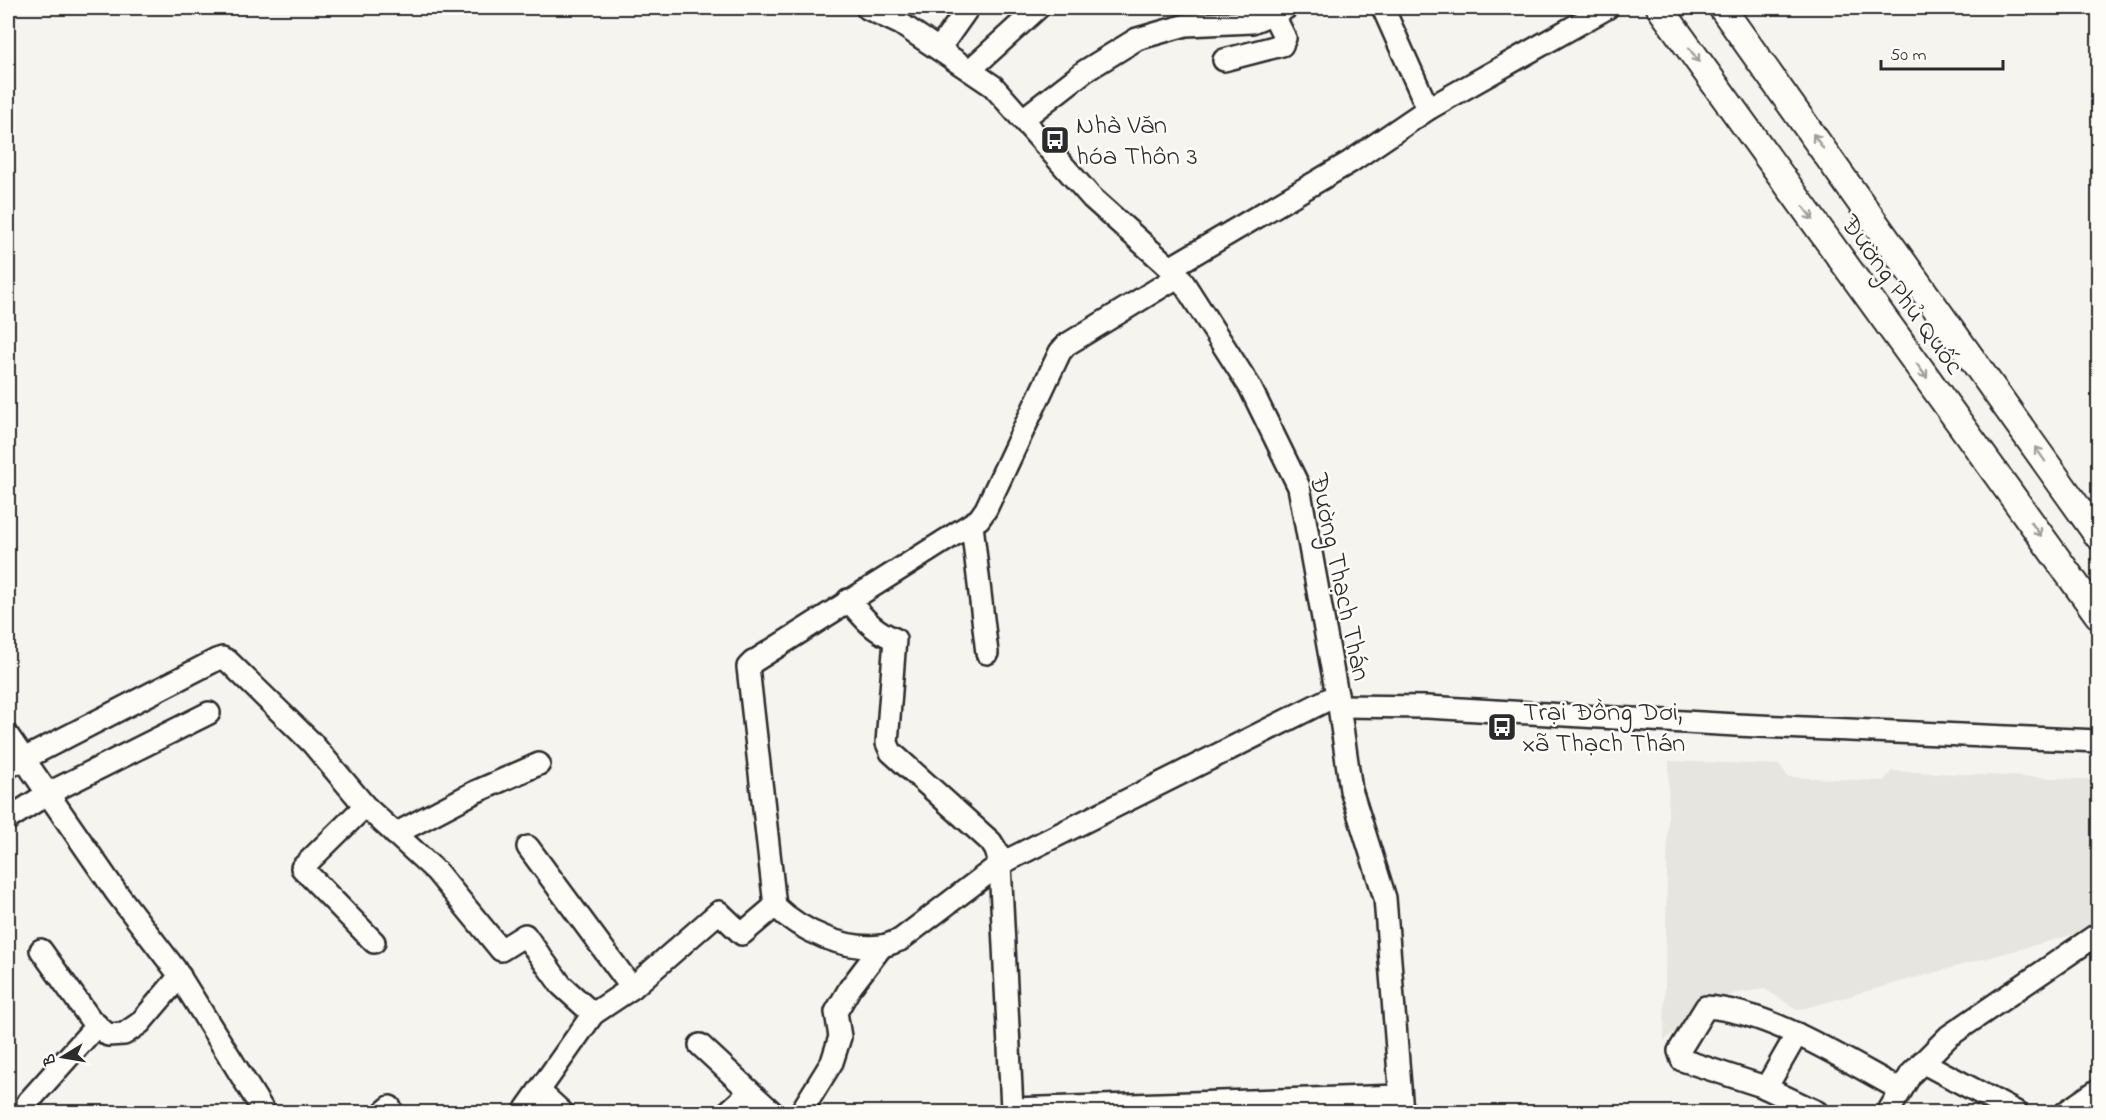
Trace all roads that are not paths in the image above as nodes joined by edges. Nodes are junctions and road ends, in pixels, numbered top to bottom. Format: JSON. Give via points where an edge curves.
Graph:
{"nodes":[{"id":1,"x":867,"y":8,"type":"edge"},
{"id":2,"x":968,"y":8,"type":"edge"},
{"id":3,"x":1038,"y":8,"type":"edge"},
{"id":4,"x":1383,"y":8,"type":"edge"},
{"id":5,"x":1606,"y":8,"type":"edge"},
{"id":6,"x":1660,"y":8,"type":"edge"},
{"id":7,"x":1722,"y":8,"type":"edge"},
{"id":8,"x":1279,"y":11,"type":"edge"},
{"id":9,"x":939,"y":49,"type":"junction"},
{"id":10,"x":1224,"y":60,"type":"dead end"},
{"id":11,"x":970,"y":70,"type":"junction"},
{"id":12,"x":1428,"y":109,"type":"junction"},
{"id":13,"x":1023,"y":120,"type":"junction"},
{"id":14,"x":1174,"y":272,"type":"junction"},
{"id":15,"x":972,"y":525,"type":"junction"},
{"id":16,"x":2098,"y":536,"type":"edge"},
{"id":17,"x":849,"y":600,"type":"junction"},
{"id":18,"x":2098,"y":615,"type":"edge"},
{"id":19,"x":987,"y":653,"type":"dead end"},
{"id":20,"x":1338,"y":701,"type":"junction"},
{"id":21,"x":209,"y":713,"type":"dead end"},
{"id":22,"x":8,"y":736,"type":"edge"},
{"id":23,"x":2098,"y":741,"type":"edge"},
{"id":24,"x":16,"y":763,"type":"edge"},
{"id":25,"x":539,"y":764,"type":"dead end"},
{"id":26,"x":47,"y":794,"type":"junction"},
{"id":27,"x":365,"y":806,"type":"junction"},
{"id":28,"x":8,"y":819,"type":"edge"},
{"id":29,"x":395,"y":834,"type":"junction"},
{"id":30,"x":528,"y":847,"type":"dead end"},
{"id":31,"x":1000,"y":864,"type":"junction"},
{"id":32,"x":775,"y":906,"type":"junction"},
{"id":33,"x":2098,"y":934,"type":"edge"},
{"id":34,"x":374,"y":942,"type":"dead end"},
{"id":35,"x":882,"y":946,"type":"junction"},
{"id":36,"x":41,"y":950,"type":"dead end"},
{"id":37,"x":180,"y":976,"type":"junction"},
{"id":38,"x":632,"y":988,"type":"junction"},
{"id":39,"x":593,"y":1014,"type":"junction"},
{"id":40,"x":97,"y":1025,"type":"junction"},
{"id":41,"x":1797,"y":1034,"type":"junction"},
{"id":42,"x":700,"y":1045,"type":"dead end"},
{"id":43,"x":1922,"y":1062,"type":"junction"},
{"id":44,"x":1670,"y":1070,"type":"dead end"},
{"id":45,"x":1766,"y":1088,"type":"junction"},
{"id":46,"x":1901,"y":1090,"type":"junction"},
{"id":47,"x":2098,"y":1090,"type":"edge"},
{"id":48,"x":539,"y":1091,"type":"junction"},
{"id":49,"x":749,"y":1093,"type":"junction"},
{"id":50,"x":28,"y":1102,"type":"dead end"},
{"id":51,"x":1401,"y":1104,"type":"edge"},
{"id":52,"x":1182,"y":1108,"type":"edge"},
{"id":53,"x":526,"y":1109,"type":"dead end"},
{"id":54,"x":1097,"y":1109,"type":"edge"},
{"id":55,"x":264,"y":1113,"type":"edge"},
{"id":56,"x":562,"y":1113,"type":"edge"},
{"id":57,"x":728,"y":1113,"type":"edge"},
{"id":58,"x":772,"y":1113,"type":"edge"},
{"id":59,"x":801,"y":1113,"type":"edge"},
{"id":60,"x":1786,"y":1113,"type":"edge"},
{"id":61,"x":1817,"y":1113,"type":"edge"},
{"id":62,"x":1888,"y":1113,"type":"edge"},
{"id":63,"x":2016,"y":1113,"type":"edge"},
{"id":64,"x":2066,"y":1113,"type":"edge"}],
"edges":[{"from":1,"to":9,"type":"street","name":"Đường Thạch Thán"},
{"from":2,"to":9,"type":"street"},
{"from":3,"to":11,"type":"street"},
{"from":4,"to":12,"type":"street"},
{"from":5,"to":12,"type":"street"},
{"from":6,"to":18,"type":"main road","name":"Đường Phủ Quốc","one_way":true},
{"from":16,"to":7,"type":"main road","name":"Đường Phủ Quốc","one_way":true},
{"from":8,"to":10,"type":"street","via":[[1282,45]]},
{"from":8,"to":13,"type":"street","via":[[1252,22],[1186,25],[1137,39],[1085,71]]},
{"from":9,"to":11,"type":"street","name":"Đường Thạch Thán"},
{"from":11,"to":13,"type":"street","name":"Đường Thạch Thán","via":[[993,86]]},
{"from":12,"to":14,"type":"street"},
{"from":13,"to":14,"type":"street","name":"Đường Thạch Thán","via":[[1092,198]]},
{"from":14,"to":15,"type":"street","via":[[1060,352],[986,509]]},
{"from":14,"to":20,"type":"street","name":"Đường Thạch Thán","via":[[1250,387],[1299,487]]},
{"from":15,"to":17,"type":"street"},
{"from":15,"to":19,"type":"street"},
{"from":17,"to":31,"type":"street","via":[[880,633],[895,639],[887,742],[891,752],[991,842]]},
{"from":17,"to":32,"type":"street","via":[[748,667]]},
{"from":20,"to":23,"type":"street","via":[[1736,725]]},
{"from":20,"to":31,"type":"street"},
{"from":20,"to":51,"type":"street","name":"Đường Thạch Thán","via":[[1351,790],[1385,898]]},
{"from":21,"to":26,"type":"street"},
{"from":22,"to":24,"type":"street"},
{"from":24,"to":26,"type":"street"},
{"from":24,"to":27,"type":"street","via":[[222,658],[312,743]]},
{"from":25,"to":29,"type":"street"},
{"from":26,"to":28,"type":"street"},
{"from":26,"to":37,"type":"street"},
{"from":27,"to":29,"type":"street"},
{"from":27,"to":34,"type":"street","via":[[302,868]]},
{"from":29,"to":39,"type":"street","via":[[436,871],[501,950],[525,934],[561,985]]},
{"from":30,"to":38,"type":"street"},
{"from":31,"to":35,"type":"street","via":[[900,940]]},
{"from":31,"to":54,"type":"street","via":[[1012,1109]]},
{"from":32,"to":35,"type":"street","via":[[790,920],[817,934],[847,944]]},
{"from":32,"to":38,"type":"street","via":[[742,934],[719,912]]},
{"from":33,"to":43,"type":"street","via":[[1949,1036]]},
{"from":35,"to":59,"type":"street","via":[[836,1012],[840,1037],[832,1062]]},
{"from":36,"to":40,"type":"street"},
{"from":37,"to":40,"type":"street","via":[[140,1023],[124,1034],[108,1035]]},
{"from":37,"to":55,"type":"street"},
{"from":38,"to":39,"type":"street"},
{"from":39,"to":48,"type":"street"},
{"from":40,"to":50,"type":"street"},
{"from":41,"to":45,"type":"street"},
{"from":41,"to":45,"type":"street","via":[[1724,1008],[1706,1007],[1679,1051],[1682,1060]]},
{"from":41,"to":46,"type":"street"},
{"from":42,"to":49,"type":"street"},
{"from":43,"to":46,"type":"street"},
{"from":43,"to":63,"type":"street"},
{"from":44,"to":60,"type":"street","via":[[1750,1093]]},
{"from":45,"to":61,"type":"street"},
{"from":46,"to":62,"type":"street"},
{"from":47,"to":64,"type":"street"},
{"from":48,"to":53,"type":"street"},
{"from":48,"to":56,"type":"street"},
{"from":49,"to":57,"type":"street"},
{"from":49,"to":58,"type":"street"},
{"from":51,"to":52,"type":"street"},
{"from":52,"to":54,"type":"street"}]}
